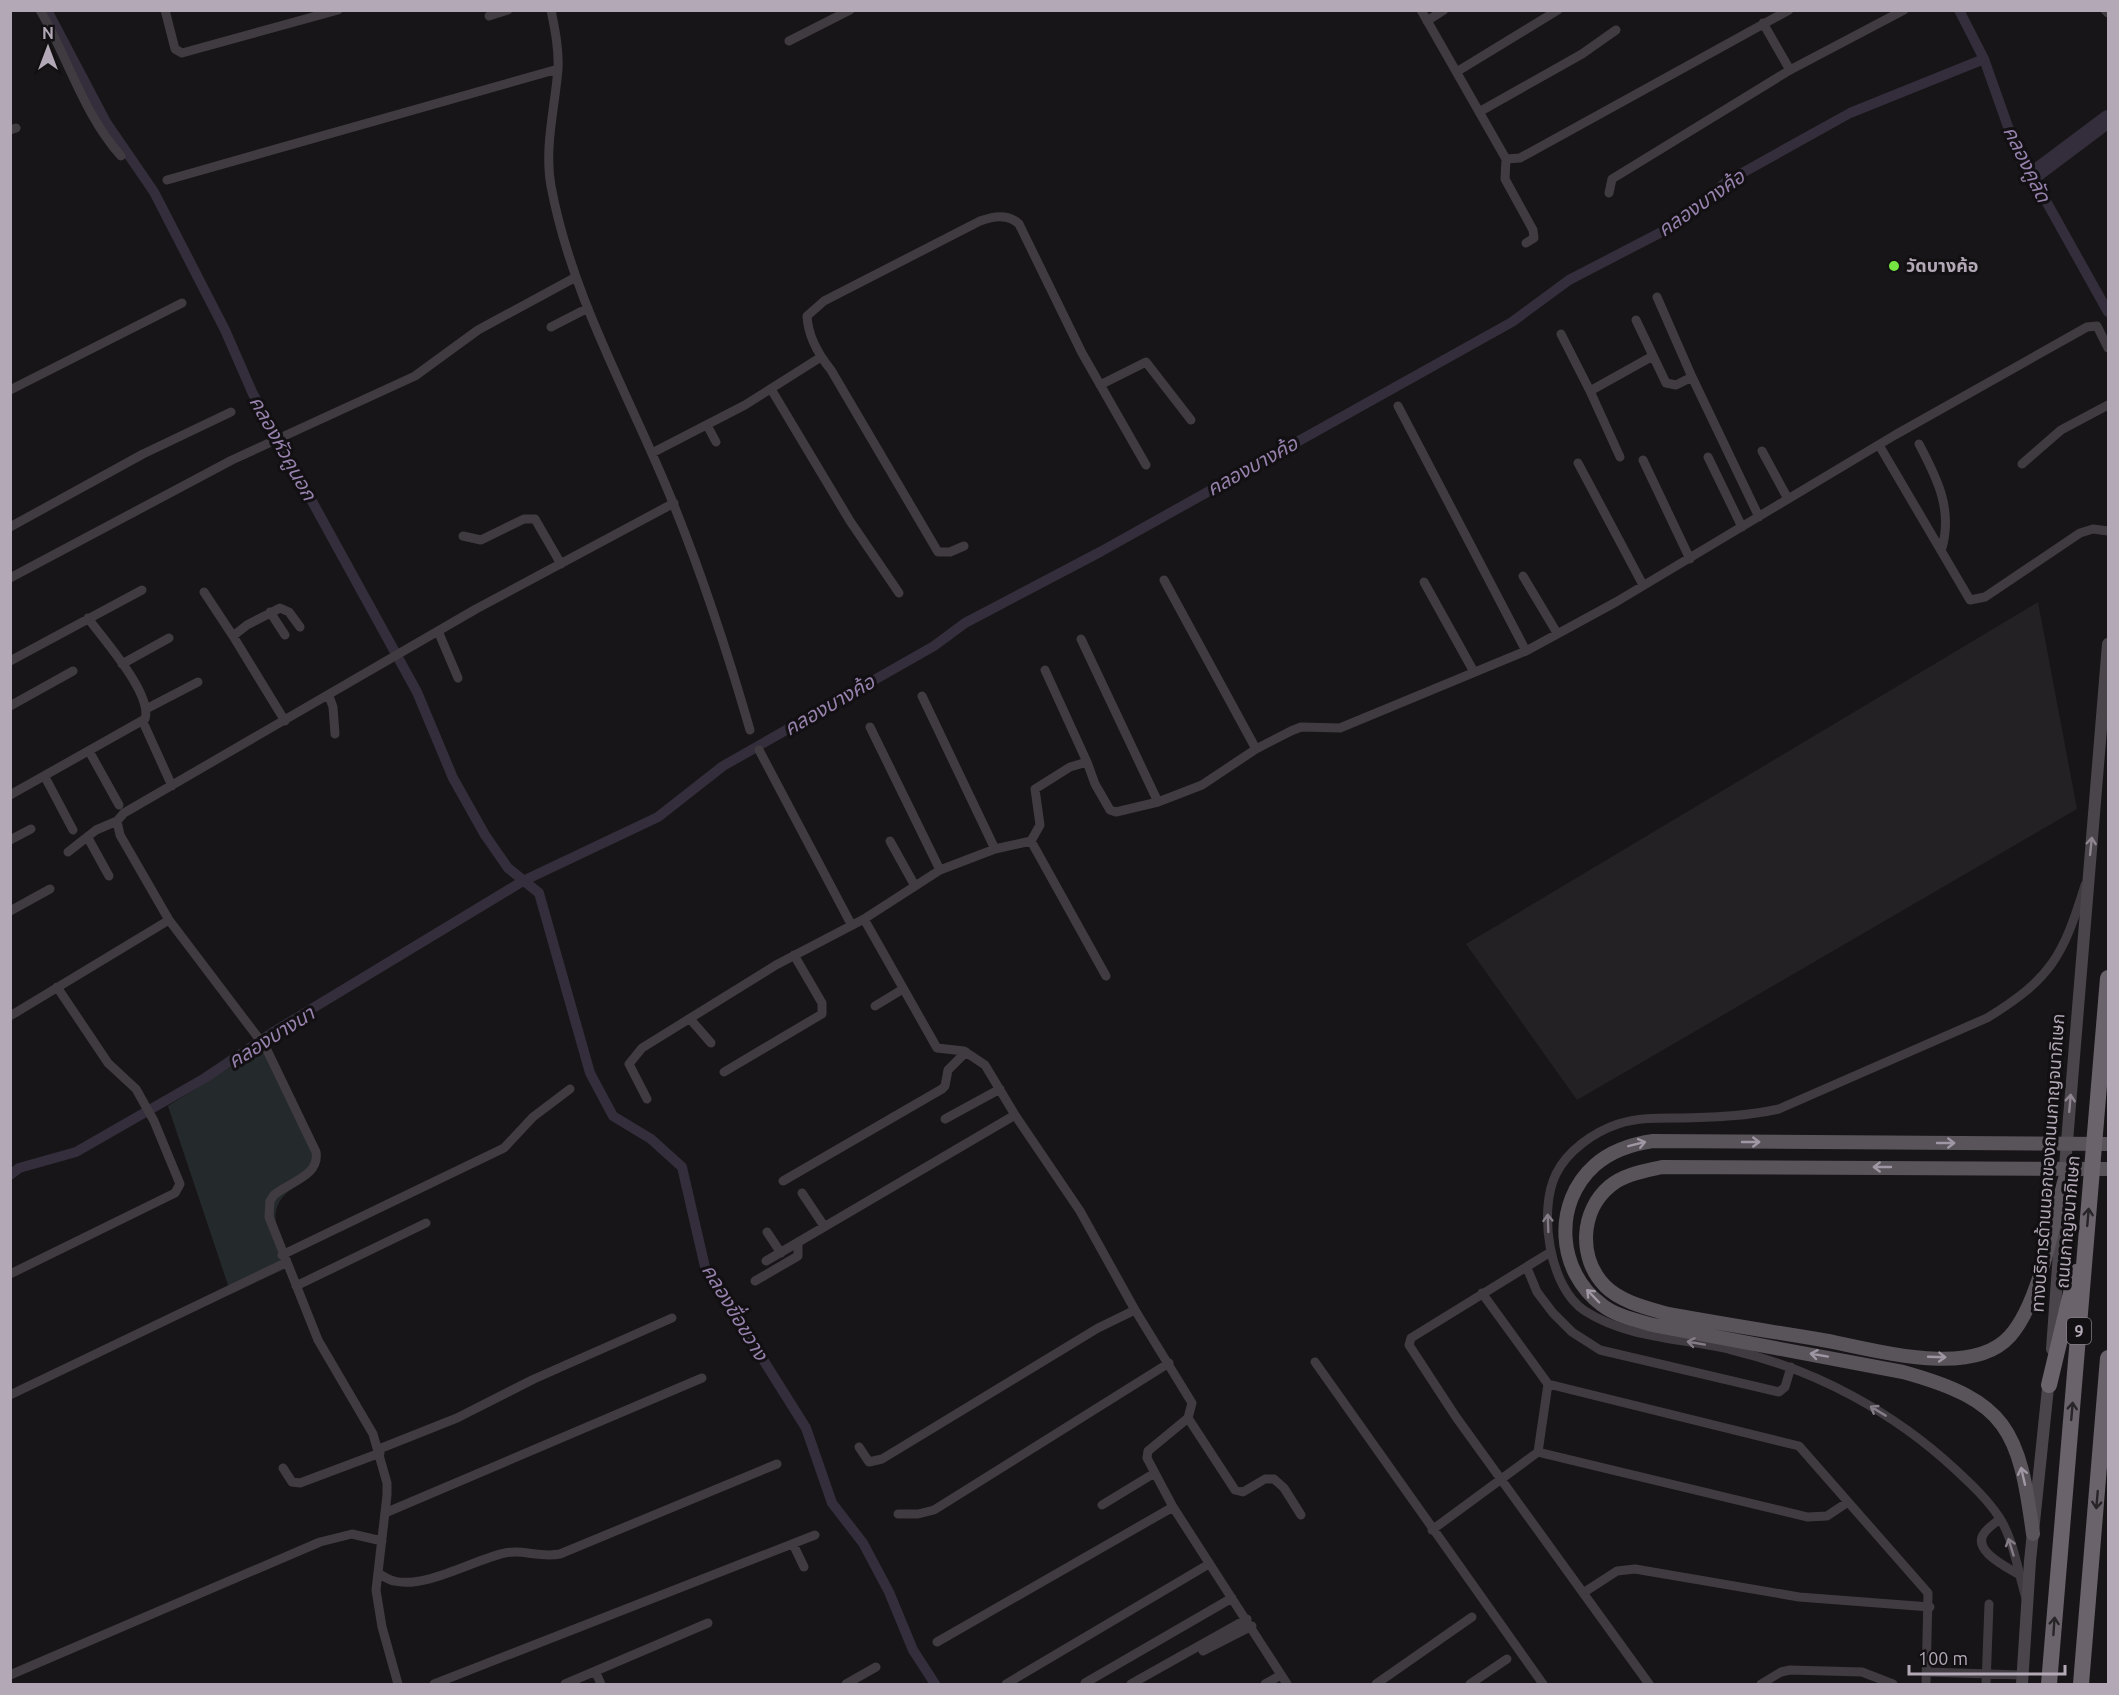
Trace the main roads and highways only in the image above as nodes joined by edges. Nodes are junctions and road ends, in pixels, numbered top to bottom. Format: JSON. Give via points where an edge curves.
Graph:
{"nodes":[{"id":1,"x":2109,"y":645,"type":"edge"},
{"id":2,"x":2109,"y":978,"type":"edge"},
{"id":3,"x":2109,"y":1144,"type":"edge"},
{"id":4,"x":2109,"y":1169,"type":"edge"},
{"id":5,"x":2064,"y":1182,"type":"junction"},
{"id":6,"x":2086,"y":1245,"type":"junction"},
{"id":7,"x":2109,"y":1358,"type":"edge"},
{"id":8,"x":2049,"y":1385,"type":"junction"},
{"id":9,"x":2033,"y":1534,"type":"junction"},
{"id":10,"x":2022,"y":1680,"type":"edge"},
{"id":11,"x":2049,"y":1684,"type":"edge"},
{"id":12,"x":2081,"y":1684,"type":"edge"}],
"edges":[{"from":5,"to":1,"type":"main road","name":"ทางบริการด้านนอกของถนนกาญจนาภิเษก","one_way":true},
{"from":6,"to":2,"type":"highway","name":"ถนนกาญจนาภิเษก","number":"9","one_way":true},
{"from":9,"to":3,"type":"main road","one_way":true,"via":[[2013,1440],[1996,1414],[1967,1394],[1903,1372],[1642,1322],[1603,1306],[1579,1281],[1567,1252],[1565,1223],[1585,1176],[1604,1158],[1633,1144],[1653,1141]]},
{"from":4,"to":5,"type":"main road","one_way":true,"via":[[1694,1165],[1641,1172],[1610,1187],[1590,1215],[1586,1238],[1592,1265],[1606,1287],[1633,1303],[1668,1314],[1906,1356],[1972,1356],[1992,1350],[2016,1328],[2032,1297]]},
{"from":5,"to":8,"type":"main road","name":"ทางบริการด้านนอกของถนนกาญจนาภิเษก"},
{"from":6,"to":8,"type":"highway"},
{"from":11,"to":6,"type":"highway","name":"ถนนกาญจนาภิเษก","number":"9","one_way":true},
{"from":7,"to":12,"type":"highway","number":"9","one_way":true},
{"from":8,"to":9,"type":"main road","name":"ทางบริการด้านนอกของถนนกาญจนาภิเษก"},
{"from":9,"to":10,"type":"main road","name":"ทางบริการด้านนอกของถนนกาญจนาภิเษก"}]}
